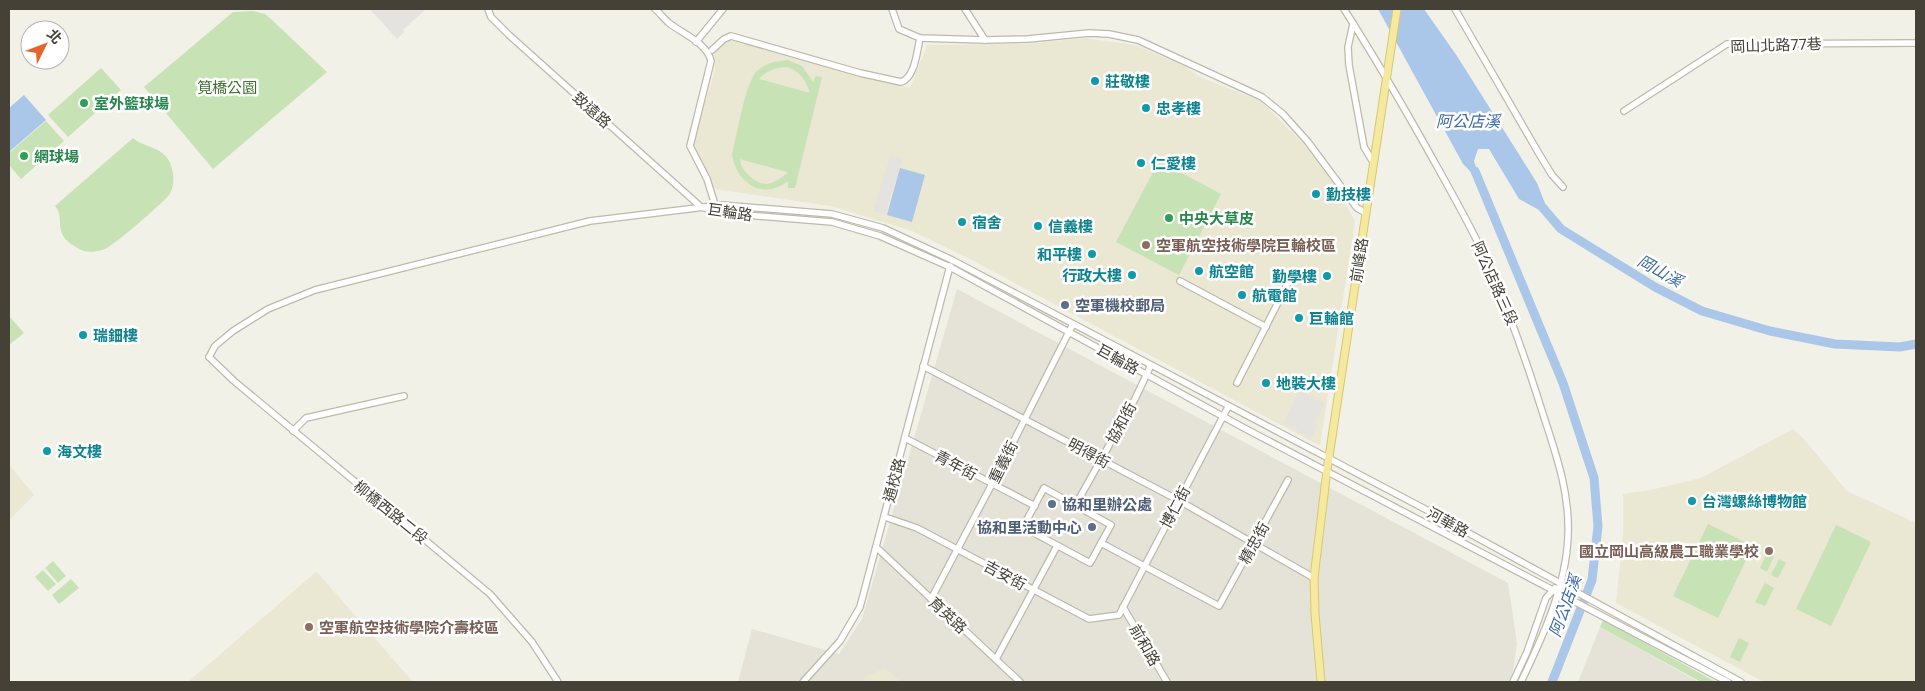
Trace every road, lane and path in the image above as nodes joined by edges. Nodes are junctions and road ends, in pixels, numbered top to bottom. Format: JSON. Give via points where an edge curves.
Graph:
{"nodes":[{"id":1,"x":488,"y":9,"type":"edge"},
{"id":2,"x":655,"y":9,"type":"edge"},
{"id":3,"x":723,"y":9,"type":"edge"},
{"id":4,"x":892,"y":9,"type":"edge"},
{"id":5,"x":965,"y":9,"type":"edge"},
{"id":6,"x":1344,"y":9,"type":"edge"},
{"id":7,"x":1397,"y":9,"type":"edge"},
{"id":8,"x":1455,"y":9,"type":"edge"},
{"id":9,"x":1353,"y":24,"type":"junction"},
{"id":10,"x":920,"y":38,"type":"junction"},
{"id":11,"x":985,"y":40,"type":"junction"},
{"id":12,"x":696,"y":42,"type":"junction"},
{"id":13,"x":1916,"y":43,"type":"edge"},
{"id":14,"x":712,"y":50,"type":"dead end"},
{"id":15,"x":1387,"y":78,"type":"junction"},
{"id":16,"x":1624,"y":111,"type":"dead end"},
{"id":17,"x":1373,"y":162,"type":"junction"},
{"id":18,"x":1563,"y":187,"type":"dead end"},
{"id":19,"x":700,"y":207,"type":"junction"},
{"id":20,"x":716,"y":208,"type":"junction"},
{"id":21,"x":1366,"y":213,"type":"junction"},
{"id":22,"x":952,"y":260,"type":"junction"},
{"id":23,"x":950,"y":267,"type":"junction"},
{"id":24,"x":1180,"y":281,"type":"dead end"},
{"id":25,"x":1288,"y":284,"type":"dead end"},
{"id":26,"x":1074,"y":324,"type":"junction"},
{"id":27,"x":1266,"y":327,"type":"junction"},
{"id":28,"x":1070,"y":333,"type":"junction"},
{"id":29,"x":1151,"y":365,"type":"junction"},
{"id":30,"x":923,"y":366,"type":"junction"},
{"id":31,"x":1146,"y":374,"type":"junction"},
{"id":32,"x":1238,"y":383,"type":"dead end"},
{"id":33,"x":404,"y":396,"type":"dead end"},
{"id":34,"x":1228,"y":407,"type":"junction"},
{"id":35,"x":1224,"y":415,"type":"junction"},
{"id":36,"x":1025,"y":419,"type":"junction"},
{"id":37,"x":293,"y":431,"type":"junction"},
{"id":38,"x":905,"y":438,"type":"junction"},
{"id":39,"x":1329,"y":459,"type":"junction"},
{"id":40,"x":1100,"y":460,"type":"junction"},
{"id":41,"x":1326,"y":470,"type":"junction"},
{"id":42,"x":1288,"y":480,"type":"dead end"},
{"id":43,"x":992,"y":484,"type":"junction"},
{"id":44,"x":1178,"y":500,"type":"junction"},
{"id":45,"x":1035,"y":506,"type":"junction"},
{"id":46,"x":1075,"y":506,"type":"junction"},
{"id":47,"x":885,"y":517,"type":"junction"},
{"id":48,"x":1101,"y":543,"type":"junction"},
{"id":49,"x":1254,"y":543,"type":"junction"},
{"id":50,"x":1057,"y":546,"type":"junction"},
{"id":51,"x":876,"y":547,"type":"junction"},
{"id":52,"x":957,"y":549,"type":"junction"},
{"id":53,"x":1145,"y":566,"type":"junction"},
{"id":54,"x":1314,"y":578,"type":"junction"},
{"id":55,"x":1563,"y":585,"type":"junction"},
{"id":56,"x":1034,"y":590,"type":"junction"},
{"id":57,"x":1559,"y":592,"type":"junction"},
{"id":58,"x":931,"y":599,"type":"junction"},
{"id":59,"x":1123,"y":607,"type":"junction"},
{"id":60,"x":1527,"y":652,"type":"junction"},
{"id":61,"x":1534,"y":655,"type":"junction"},
{"id":62,"x":996,"y":659,"type":"junction"},
{"id":63,"x":1737,"y":681,"type":"edge"},
{"id":64,"x":558,"y":682,"type":"edge"},
{"id":65,"x":803,"y":682,"type":"edge"},
{"id":66,"x":1020,"y":682,"type":"edge"},
{"id":67,"x":1167,"y":682,"type":"edge"},
{"id":68,"x":1321,"y":682,"type":"edge"},
{"id":69,"x":1514,"y":682,"type":"edge"},
{"id":70,"x":1521,"y":682,"type":"edge"},
{"id":71,"x":1728,"y":682,"type":"edge"}],
"edges":[{"from":1,"to":19,"type":"street","name":"致遠路","via":[[491,17],[509,35]]},
{"from":2,"to":12,"type":"street"},
{"from":3,"to":12,"type":"street"},
{"from":4,"to":10,"type":"street","via":[[899,29]]},
{"from":5,"to":11,"type":"street"},
{"from":6,"to":9,"type":"street","name":"阿公店路三段"},
{"from":7,"to":15,"type":"main road","name":"前峰路"},
{"from":8,"to":18,"type":"street","via":[[1530,140]]},
{"from":9,"to":15,"type":"street","name":"阿公店路三段"},
{"from":9,"to":17,"type":"street","via":[[1348,47],[1349,65],[1364,147]]},
{"from":10,"to":11,"type":"street"},
{"from":10,"to":14,"type":"street","via":[[910,75],[901,82],[731,36]]},
{"from":11,"to":21,"type":"street","via":[[1109,34],[1138,40],[1262,96],[1308,142],[1357,208]]},
{"from":12,"to":20,"type":"street","via":[[709,54],[711,61],[690,146]]},
{"from":13,"to":16,"type":"street","name":"岡山北路77巷","via":[[1727,44]]},
{"from":15,"to":17,"type":"main road","name":"前峰路"},
{"from":15,"to":55,"type":"street","name":"阿公店路三段","via":[[1473,233],[1525,358],[1564,484],[1568,536]]},
{"from":17,"to":21,"type":"main road","name":"前峰路"},
{"from":19,"to":20,"type":"street","name":"巨輪路"},
{"from":19,"to":37,"type":"street","name":"柳橋西路二段","via":[[590,221],[315,290],[268,309],[233,331],[215,346],[209,357]]},
{"from":20,"to":22,"type":"street","name":"巨輪路","via":[[832,214],[883,228]]},
{"from":20,"to":23,"type":"street","name":"巨輪路","via":[[832,222],[880,236]]},
{"from":21,"to":39,"type":"main road","name":"前峰路"},
{"from":22,"to":23,"type":"street","name":"通校路"},
{"from":22,"to":26,"type":"street","name":"巨輪路"},
{"from":23,"to":28,"type":"street","name":"巨輪路"},
{"from":23,"to":30,"type":"street","name":"通校路"},
{"from":24,"to":27,"type":"street"},
{"from":25,"to":27,"type":"street"},
{"from":26,"to":28,"type":"street","name":"重義街"},
{"from":26,"to":29,"type":"street","name":"巨輪路"},
{"from":27,"to":32,"type":"street"},
{"from":28,"to":31,"type":"street","name":"巨輪路"},
{"from":28,"to":36,"type":"street","name":"重義街"},
{"from":29,"to":31,"type":"street","name":"協和街"},
{"from":29,"to":34,"type":"street","name":"巨輪路"},
{"from":30,"to":36,"type":"street","name":"明得街"},
{"from":30,"to":38,"type":"street","name":"通校路"},
{"from":31,"to":35,"type":"street","name":"巨輪路"},
{"from":31,"to":40,"type":"street","name":"協和街"},
{"from":33,"to":37,"type":"street","via":[[306,418]]},
{"from":34,"to":35,"type":"street","name":"博仁街"},
{"from":34,"to":39,"type":"street","name":"巨輪路"},
{"from":35,"to":41,"type":"street","name":"巨輪路"},
{"from":35,"to":44,"type":"street","name":"博仁街"},
{"from":36,"to":40,"type":"street","name":"明得街"},
{"from":36,"to":43,"type":"street","name":"重義街"},
{"from":37,"to":64,"type":"street","name":"柳橋西路二段","via":[[490,594],[532,642]]},
{"from":38,"to":43,"type":"street","name":"青年街"},
{"from":38,"to":47,"type":"street","name":"通校路"},
{"from":39,"to":41,"type":"main road","name":"前峰路"},
{"from":39,"to":55,"type":"street","name":"河華路"},
{"from":40,"to":44,"type":"street","name":"明得街"},
{"from":40,"to":46,"type":"street","name":"協和街"},
{"from":41,"to":54,"type":"main road"},
{"from":41,"to":57,"type":"street","name":"河華路"},
{"from":42,"to":49,"type":"street","name":"精忠街"},
{"from":43,"to":45,"type":"street","name":"青年街"},
{"from":43,"to":52,"type":"street","name":"重義街"},
{"from":44,"to":49,"type":"street","name":"明得街"},
{"from":44,"to":53,"type":"street","name":"博仁街"},
{"from":45,"to":46,"type":"street","via":[[1044,488]]},
{"from":45,"to":50,"type":"street","via":[[1023,527]]},
{"from":46,"to":48,"type":"street","via":[[1111,525]]},
{"from":47,"to":51,"type":"street","name":"通校路"},
{"from":47,"to":52,"type":"street","name":"吉安街","via":[[917,528]]},
{"from":48,"to":50,"type":"street","via":[[1090,563]]},
{"from":48,"to":53,"type":"street"},
{"from":49,"to":53,"type":"street","name":"精忠街","via":[[1220,606]]},
{"from":49,"to":54,"type":"street","name":"明得街"},
{"from":50,"to":56,"type":"street"},
{"from":51,"to":58,"type":"street","name":"育英路"},
{"from":51,"to":65,"type":"street","name":"通校路","via":[[860,607],[851,625]]},
{"from":52,"to":56,"type":"street","name":"吉安街"},
{"from":52,"to":58,"type":"street","name":"重義街"},
{"from":53,"to":59,"type":"street","name":"博仁街"},
{"from":54,"to":68,"type":"main road"},
{"from":55,"to":57,"type":"street"},
{"from":55,"to":63,"type":"street","name":"河華路"},
{"from":56,"to":59,"type":"street","name":"吉安街","via":[[1088,619],[1119,615]]},
{"from":56,"to":62,"type":"street"},
{"from":57,"to":60,"type":"street","via":[[1546,598]]},
{"from":57,"to":61,"type":"street"},
{"from":57,"to":71,"type":"street","name":"河華路"},
{"from":58,"to":62,"type":"street","name":"育英路"},
{"from":59,"to":67,"type":"street","name":"前和路"},
{"from":60,"to":61,"type":"street"},
{"from":60,"to":69,"type":"street"},
{"from":61,"to":70,"type":"street"},
{"from":62,"to":66,"type":"street","name":"育英路"}]}
